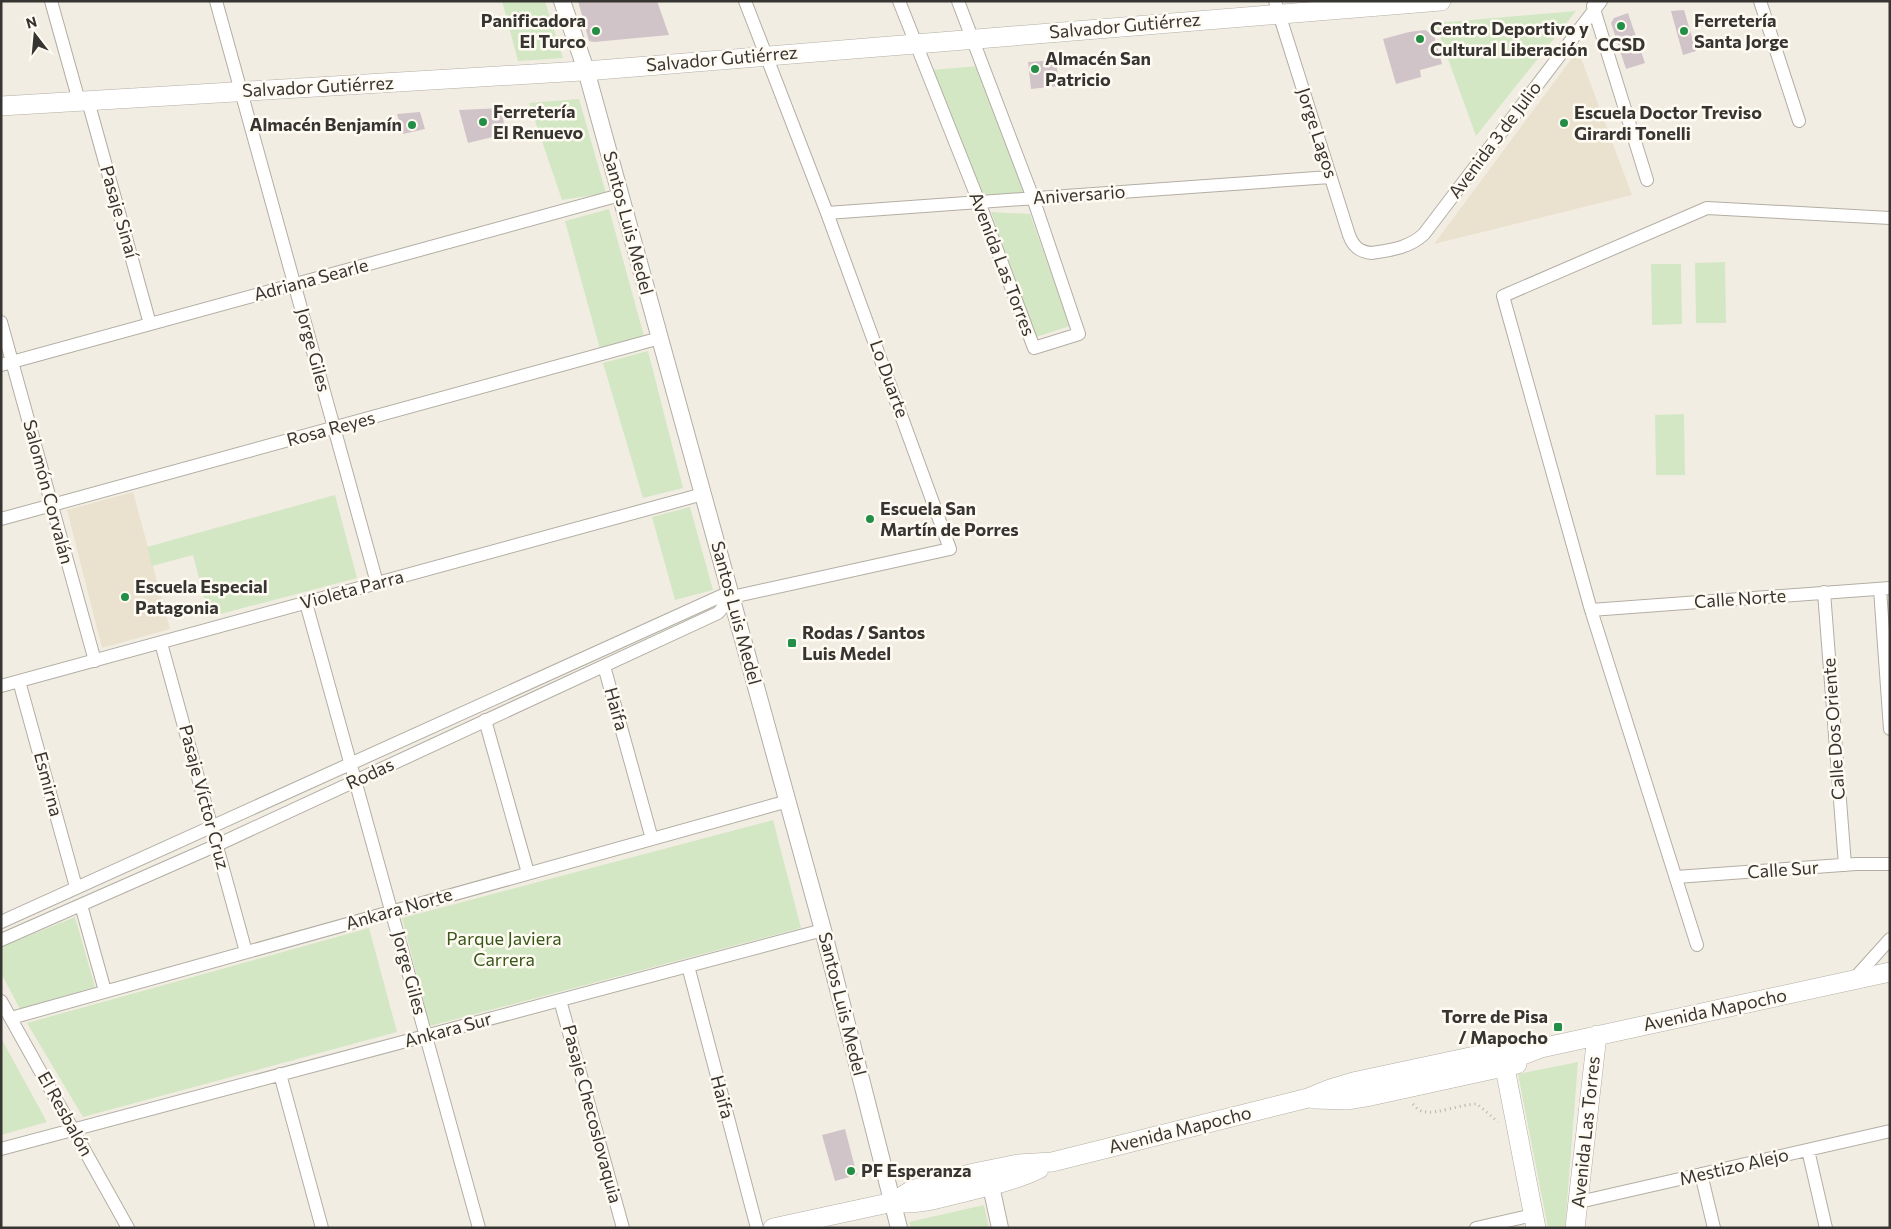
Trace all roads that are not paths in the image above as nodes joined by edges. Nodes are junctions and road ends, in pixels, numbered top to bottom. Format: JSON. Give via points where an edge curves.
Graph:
{"nodes":[{"id":1,"x":51,"y":1,"type":"edge"},
{"id":2,"x":216,"y":1,"type":"edge"},
{"id":3,"x":562,"y":1,"type":"edge"},
{"id":4,"x":745,"y":1,"type":"edge"},
{"id":5,"x":899,"y":1,"type":"edge"},
{"id":6,"x":958,"y":1,"type":"edge"},
{"id":7,"x":1760,"y":1,"type":"edge"},
{"id":8,"x":1435,"y":2,"type":"edge"},
{"id":9,"x":1596,"y":5,"type":"edge"},
{"id":10,"x":1277,"y":7,"type":"edge"},
{"id":11,"x":972,"y":39,"type":"junction"},
{"id":12,"x":916,"y":43,"type":"junction"},
{"id":13,"x":765,"y":56,"type":"junction"},
{"id":14,"x":586,"y":70,"type":"junction"},
{"id":15,"x":241,"y":91,"type":"junction"},
{"id":16,"x":83,"y":101,"type":"junction"},
{"id":17,"x":1,"y":106,"type":"edge"},
{"id":18,"x":1799,"y":121,"type":"dead end"},
{"id":19,"x":1330,"y":177,"type":"junction"},
{"id":20,"x":1647,"y":180,"type":"dead end"},
{"id":21,"x":620,"y":195,"type":"junction"},
{"id":22,"x":1033,"y":198,"type":"junction"},
{"id":23,"x":979,"y":202,"type":"junction"},
{"id":24,"x":827,"y":213,"type":"junction"},
{"id":25,"x":1890,"y":218,"type":"edge"},
{"id":26,"x":1372,"y":253,"type":"joint"},
{"id":27,"x":295,"y":285,"type":"junction"},
{"id":28,"x":1,"y":322,"type":"edge"},
{"id":29,"x":150,"y":324,"type":"junction"},
{"id":30,"x":660,"y":338,"type":"junction"},
{"id":31,"x":7,"y":364,"type":"edge"},
{"id":32,"x":334,"y":428,"type":"junction"},
{"id":33,"x":703,"y":494,"type":"junction"},
{"id":34,"x":52,"y":505,"type":"junction"},
{"id":35,"x":1,"y":519,"type":"edge"},
{"id":36,"x":377,"y":584,"type":"junction"},
{"id":37,"x":1885,"y":588,"type":"edge"},
{"id":38,"x":1824,"y":592,"type":"junction"},
{"id":39,"x":731,"y":594,"type":"junction"},
{"id":40,"x":306,"y":603,"type":"junction"},
{"id":41,"x":1591,"y":610,"type":"junction"},
{"id":42,"x":161,"y":643,"type":"junction"},
{"id":43,"x":95,"y":661,"type":"junction"},
{"id":44,"x":604,"y":666,"type":"junction"},
{"id":45,"x":19,"y":681,"type":"junction"},
{"id":46,"x":1,"y":686,"type":"edge"},
{"id":47,"x":485,"y":720,"type":"junction"},
{"id":48,"x":1890,"y":729,"type":"edge"},
{"id":49,"x":351,"y":764,"type":"junction"},
{"id":50,"x":355,"y":780,"type":"junction"},
{"id":51,"x":788,"y":801,"type":"junction"},
{"id":52,"x":212,"y":827,"type":"junction"},
{"id":53,"x":652,"y":839,"type":"junction"},
{"id":54,"x":217,"y":845,"type":"junction"},
{"id":55,"x":1890,"y":864,"type":"edge"},
{"id":56,"x":1845,"y":865,"type":"junction"},
{"id":57,"x":528,"y":873,"type":"junction"},
{"id":58,"x":1676,"y":877,"type":"junction"},
{"id":59,"x":76,"y":887,"type":"junction"},
{"id":60,"x":81,"y":905,"type":"junction"},
{"id":61,"x":391,"y":911,"type":"junction"},
{"id":62,"x":1,"y":922,"type":"edge"},
{"id":63,"x":823,"y":930,"type":"junction"},
{"id":64,"x":1890,"y":939,"type":"edge"},
{"id":65,"x":1,"y":940,"type":"edge"},
{"id":66,"x":1697,"y":945,"type":"dead end"},
{"id":67,"x":246,"y":952,"type":"junction"},
{"id":68,"x":688,"y":966,"type":"junction"},
{"id":69,"x":1890,"y":972,"type":"edge"},
{"id":70,"x":1854,"y":979,"type":"junction"},
{"id":71,"x":105,"y":991,"type":"junction"},
{"id":72,"x":560,"y":1000,"type":"junction"},
{"id":73,"x":1,"y":1001,"type":"edge"},
{"id":74,"x":11,"y":1018,"type":"junction"},
{"id":75,"x":1597,"y":1035,"type":"junction"},
{"id":76,"x":426,"y":1036,"type":"junction"},
{"id":77,"x":1541,"y":1048,"type":"junction"},
{"id":78,"x":1505,"y":1068,"type":"junction"},
{"id":79,"x":280,"y":1074,"type":"junction"},
{"id":80,"x":1308,"y":1098,"type":"junction"},
{"id":81,"x":73,"y":1129,"type":"junction"},
{"id":82,"x":1890,"y":1131,"type":"edge"},
{"id":83,"x":1,"y":1149,"type":"edge"},
{"id":84,"x":1808,"y":1150,"type":"junction"},
{"id":85,"x":1052,"y":1162,"type":"junction"},
{"id":86,"x":974,"y":1173,"type":"junction"},
{"id":87,"x":1701,"y":1174,"type":"junction"},
{"id":88,"x":991,"y":1186,"type":"junction"},
{"id":89,"x":893,"y":1202,"type":"junction"},
{"id":90,"x":1579,"y":1202,"type":"junction"},
{"id":91,"x":1534,"y":1221,"type":"edge"},
{"id":92,"x":128,"y":1228,"type":"edge"},
{"id":93,"x":322,"y":1228,"type":"edge"},
{"id":94,"x":479,"y":1228,"type":"edge"},
{"id":95,"x":623,"y":1228,"type":"edge"},
{"id":96,"x":756,"y":1228,"type":"edge"},
{"id":97,"x":773,"y":1228,"type":"edge"},
{"id":98,"x":899,"y":1228,"type":"edge"},
{"id":99,"x":1000,"y":1228,"type":"edge"},
{"id":100,"x":1476,"y":1228,"type":"edge"},
{"id":101,"x":1576,"y":1228,"type":"edge"},
{"id":102,"x":1714,"y":1228,"type":"edge"},
{"id":103,"x":1826,"y":1228,"type":"edge"}],
"edges":[{"from":1,"to":16,"type":"street","name":"Pasaje Sinaí"},
{"from":2,"to":15,"type":"street","name":"Jorge Giles"},
{"from":3,"to":14,"type":"street","name":"Santos Luis Medel"},
{"from":4,"to":13,"type":"street","name":"Lo Duarte"},
{"from":5,"to":12,"type":"street","name":"Avenida Las Torres"},
{"from":6,"to":11,"type":"street","name":"Avenida Las Torres"},
{"from":7,"to":18,"type":"street"},
{"from":8,"to":10,"type":"main road","name":"Salvador Gutiérrez"},
{"from":9,"to":20,"type":"street"},
{"from":9,"to":26,"type":"street","name":"Avenida 3 de Julio","via":[[1424,234],[1408,246]]},
{"from":10,"to":11,"type":"main road","name":"Salvador Gutiérrez"},
{"from":10,"to":19,"type":"street","name":"Jorge Lagos"},
{"from":11,"to":12,"type":"main road","name":"Salvador Gutiérrez"},
{"from":11,"to":22,"type":"street","name":"Avenida Las Torres"},
{"from":12,"to":13,"type":"main road","name":"Salvador Gutiérrez"},
{"from":12,"to":23,"type":"street","name":"Avenida Las Torres"},
{"from":13,"to":14,"type":"main road","name":"Salvador Gutiérrez"},
{"from":13,"to":24,"type":"street","name":"Lo Duarte"},
{"from":14,"to":15,"type":"main road","name":"Salvador Gutiérrez"},
{"from":14,"to":21,"type":"street","name":"Santos Luis Medel"},
{"from":15,"to":16,"type":"main road","name":"Salvador Gutiérrez"},
{"from":15,"to":27,"type":"street","name":"Jorge Giles"},
{"from":16,"to":17,"type":"main road","name":"Salvador Gutiérrez"},
{"from":16,"to":29,"type":"street","name":"Pasaje Sinaí"},
{"from":19,"to":22,"type":"street","name":"Aniversario"},
{"from":19,"to":26,"type":"street","name":"Jorge Lagos","via":[[1352,242],[1361,251]]},
{"from":21,"to":27,"type":"street","name":"Adriana Searle"},
{"from":21,"to":30,"type":"street","name":"Santos Luis Medel"},
{"from":22,"to":23,"type":"street","name":"Aniversario"},
{"from":22,"to":23,"type":"street","name":"Avenida Las Torres","via":[[1079,334],[1034,348]]},
{"from":23,"to":24,"type":"street","name":"Aniversario"},
{"from":24,"to":39,"type":"street","name":"Lo Duarte","via":[[950,549]]},
{"from":25,"to":41,"type":"street","via":[[1707,208],[1502,296]]},
{"from":27,"to":29,"type":"street","name":"Adriana Searle"},
{"from":27,"to":32,"type":"street","name":"Jorge Giles"},
{"from":28,"to":31,"type":"street","name":"Salomón Corvalán"},
{"from":29,"to":31,"type":"street","name":"Adriana Searle"},
{"from":30,"to":32,"type":"street","name":"Rosa Reyes"},
{"from":30,"to":33,"type":"street","name":"Santos Luis Medel"},
{"from":31,"to":34,"type":"street","name":"Salomón Corvalán"},
{"from":32,"to":34,"type":"street","name":"Rosa Reyes"},
{"from":32,"to":36,"type":"street","name":"Jorge Giles"},
{"from":33,"to":36,"type":"street","name":"Violeta Parra"},
{"from":33,"to":39,"type":"street","name":"Santos Luis Medel"},
{"from":34,"to":35,"type":"street","name":"Rosa Reyes"},
{"from":34,"to":43,"type":"street","name":"Salomón Corvalán"},
{"from":36,"to":40,"type":"street","name":"Violeta Parra"},
{"from":37,"to":38,"type":"street","name":"Calle Norte"},
{"from":37,"to":48,"type":"street"},
{"from":38,"to":41,"type":"street","name":"Calle Norte"},
{"from":38,"to":56,"type":"street","name":"Calle Dos Oriente"},
{"from":39,"to":44,"type":"street","name":"Rodas","via":[[718,613]]},
{"from":39,"to":49,"type":"street","name":"Rodas"},
{"from":39,"to":51,"type":"street","name":"Santos Luis Medel"},
{"from":40,"to":42,"type":"street","name":"Violeta Parra"},
{"from":40,"to":49,"type":"street","name":"Jorge Giles"},
{"from":41,"to":58,"type":"street"},
{"from":42,"to":43,"type":"street","name":"Violeta Parra"},
{"from":42,"to":52,"type":"street","name":"Pasaje Víctor Cruz"},
{"from":43,"to":45,"type":"street","name":"Violeta Parra"},
{"from":44,"to":47,"type":"street","name":"Rodas"},
{"from":44,"to":53,"type":"street","name":"Haifa"},
{"from":45,"to":46,"type":"street","name":"Violeta Parra"},
{"from":45,"to":59,"type":"street","name":"Esmirna"},
{"from":47,"to":50,"type":"street","name":"Rodas"},
{"from":47,"to":57,"type":"street"},
{"from":49,"to":50,"type":"street","name":"Jorge Giles"},
{"from":49,"to":52,"type":"street","name":"Rodas"},
{"from":50,"to":54,"type":"street","name":"Rodas"},
{"from":50,"to":61,"type":"street","name":"Jorge Giles"},
{"from":51,"to":53,"type":"street","name":"Ankara Norte"},
{"from":51,"to":63,"type":"street","name":"Santos Luis Medel"},
{"from":52,"to":54,"type":"street","name":"Pasaje Víctor Cruz"},
{"from":52,"to":59,"type":"street","name":"Rodas"},
{"from":53,"to":57,"type":"street","name":"Ankara Norte"},
{"from":54,"to":60,"type":"street","name":"Rodas"},
{"from":54,"to":67,"type":"street","name":"Pasaje Víctor Cruz"},
{"from":55,"to":56,"type":"street","name":"Calle Sur"},
{"from":56,"to":58,"type":"street","name":"Calle Sur"},
{"from":57,"to":61,"type":"street","name":"Ankara Norte"},
{"from":58,"to":66,"type":"street"},
{"from":59,"to":62,"type":"street","name":"Rodas"},
{"from":60,"to":65,"type":"street","name":"Rodas"},
{"from":60,"to":71,"type":"street"},
{"from":61,"to":67,"type":"street","name":"Ankara Norte"},
{"from":61,"to":76,"type":"street","name":"Jorge Giles"},
{"from":63,"to":68,"type":"street","name":"Ankara Sur"},
{"from":63,"to":89,"type":"street","name":"Santos Luis Medel"},
{"from":64,"to":70,"type":"street"},
{"from":67,"to":71,"type":"street","name":"Ankara Norte"},
{"from":68,"to":72,"type":"street","name":"Ankara Sur"},
{"from":68,"to":96,"type":"street","name":"Haifa"},
{"from":69,"to":70,"type":"main road","name":"Avenida Mapocho"},
{"from":70,"to":75,"type":"main road","name":"Avenida Mapocho"},
{"from":71,"to":74,"type":"street","name":"Ankara Norte"},
{"from":72,"to":76,"type":"street","name":"Ankara Sur"},
{"from":72,"to":95,"type":"street","name":"Pasaje Checoslovaquia"},
{"from":73,"to":74,"type":"street","name":"El Resbalón"},
{"from":74,"to":81,"type":"street","name":"El Resbalón"},
{"from":75,"to":77,"type":"main road","name":"Avenida Mapocho"},
{"from":75,"to":90,"type":"main road","name":"Avenida Las Torres"},
{"from":76,"to":79,"type":"street","name":"Ankara Sur"},
{"from":76,"to":94,"type":"street","name":"Jorge Giles"},
{"from":77,"to":78,"type":"main road","name":"Avenida Mapocho","via":[[1524,1062]]},
{"from":77,"to":80,"type":"main road","name":"Avenida Mapocho","via":[[1509,1048],[1353,1082]]},
{"from":78,"to":80,"type":"main road","name":"Avenida Mapocho","via":[[1348,1100]]},
{"from":78,"to":91,"type":"main road"},
{"from":79,"to":81,"type":"street","name":"Ankara Sur"},
{"from":79,"to":93,"type":"street"},
{"from":80,"to":85,"type":"main road","name":"Avenida Mapocho"},
{"from":81,"to":83,"type":"street","name":"Ankara Sur"},
{"from":81,"to":92,"type":"street","name":"El Resbalón"},
{"from":82,"to":84,"type":"street","name":"Mestizo Alejo"},
{"from":84,"to":87,"type":"street","name":"Mestizo Alejo"},
{"from":84,"to":103,"type":"street"},
{"from":85,"to":86,"type":"main road","name":"Avenida Mapocho","via":[[1018,1164]]},
{"from":85,"to":88,"type":"main road","name":"Avenida Mapocho"},
{"from":86,"to":88,"type":"main road"},
{"from":86,"to":89,"type":"main road","name":"Avenida Mapocho","via":[[912,1190]]},
{"from":87,"to":90,"type":"street","name":"Mestizo Alejo"},
{"from":87,"to":102,"type":"street"},
{"from":88,"to":89,"type":"main road","name":"Avenida Mapocho","via":[[913,1203]]},
{"from":88,"to":99,"type":"street"},
{"from":89,"to":97,"type":"main road","name":"Avenida Mapocho"},
{"from":89,"to":98,"type":"street","name":"Santos Luis Medel"},
{"from":90,"to":101,"type":"main road","name":"Avenida Las Torres"},
{"from":91,"to":100,"type":"street"}]}
